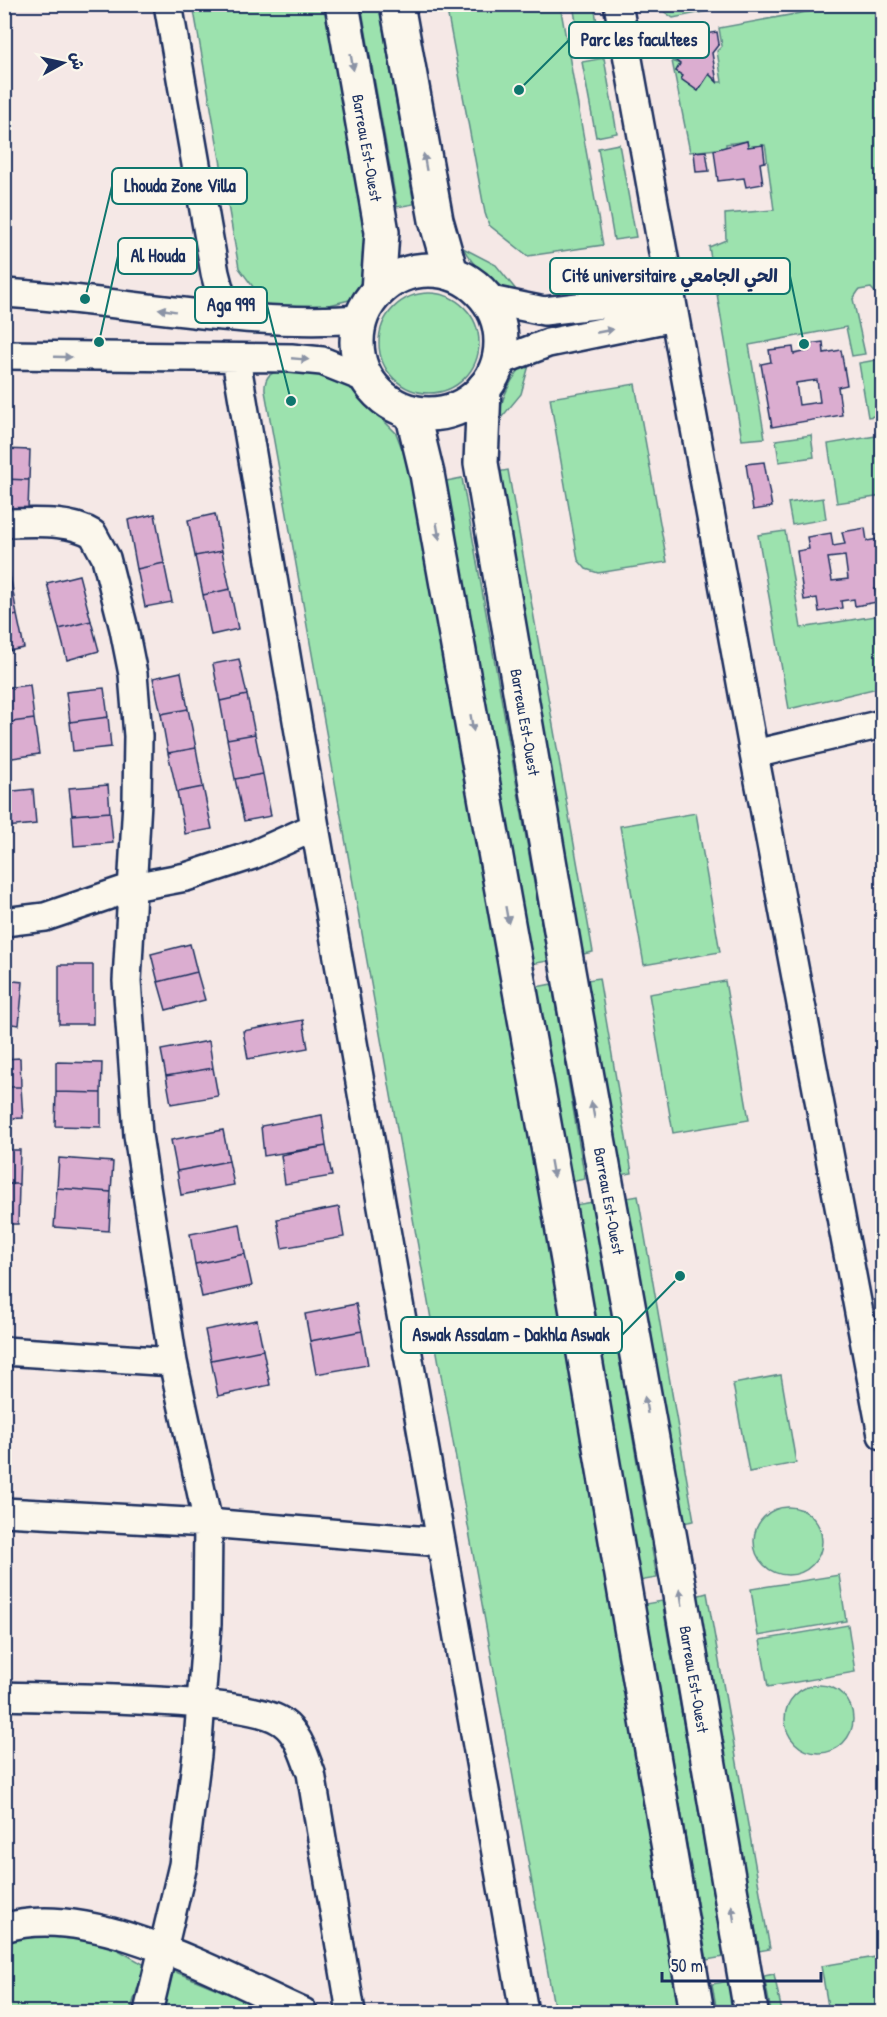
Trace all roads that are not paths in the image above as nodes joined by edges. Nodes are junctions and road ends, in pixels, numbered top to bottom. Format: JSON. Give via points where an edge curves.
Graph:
{"nodes":[{"id":1,"x":168,"y":4,"type":"edge"},
{"id":2,"x":342,"y":4,"type":"edge"},
{"id":3,"x":397,"y":4,"type":"edge"},
{"id":4,"x":618,"y":4,"type":"edge"},
{"id":5,"x":452,"y":273,"type":"junction"},
{"id":6,"x":378,"y":291,"type":"junction"},
{"id":7,"x":4,"y":293,"type":"edge"},
{"id":8,"x":486,"y":298,"type":"junction"},
{"id":9,"x":672,"y":307,"type":"junction"},
{"id":10,"x":226,"y":315,"type":"junction"},
{"id":11,"x":361,"y":319,"type":"junction"},
{"id":12,"x":4,"y":356,"type":"edge"},
{"id":13,"x":236,"y":359,"type":"junction"},
{"id":14,"x":491,"y":375,"type":"junction"},
{"id":15,"x":368,"y":379,"type":"junction"},
{"id":16,"x":412,"y":412,"type":"junction"},
{"id":17,"x":4,"y":523,"type":"edge"},
{"id":18,"x":882,"y":724,"type":"edge"},
{"id":19,"x":754,"y":754,"type":"junction"},
{"id":20,"x":315,"y":827,"type":"junction"},
{"id":21,"x":133,"y":887,"type":"junction"},
{"id":22,"x":4,"y":922,"type":"edge"},
{"id":23,"x":4,"y":1351,"type":"edge"},
{"id":24,"x":173,"y":1362,"type":"junction"},
{"id":25,"x":882,"y":1435,"type":"edge"},
{"id":26,"x":4,"y":1512,"type":"edge"},
{"id":27,"x":208,"y":1523,"type":"junction"},
{"id":28,"x":441,"y":1542,"type":"junction"},
{"id":29,"x":4,"y":1696,"type":"edge"},
{"id":30,"x":202,"y":1704,"type":"junction"},
{"id":31,"x":4,"y":1928,"type":"edge"},
{"id":32,"x":164,"y":1951,"type":"junction"},
{"id":33,"x":148,"y":2013,"type":"edge"},
{"id":34,"x":303,"y":2013,"type":"edge"},
{"id":35,"x":351,"y":2013,"type":"edge"},
{"id":36,"x":524,"y":2013,"type":"edge"},
{"id":37,"x":697,"y":2013,"type":"edge"},
{"id":38,"x":751,"y":2013,"type":"edge"}],
"edges":[{"from":1,"to":10,"type":"street","via":[[215,273]]},
{"from":2,"to":6,"type":"main road","name":"Barreau Est-Ouest","one_way":true,"via":[[382,232]]},
{"from":5,"to":3,"type":"main road","one_way":true,"via":[[436,220]]},
{"from":4,"to":9,"type":"street"},
{"from":5,"to":6,"type":"main road","via":[[412,272]]},
{"from":5,"to":8,"type":"main road"},
{"from":6,"to":11,"type":"main road"},
{"from":10,"to":7,"type":"street","one_way":true},
{"from":8,"to":9,"type":"street","via":[[544,310]]},
{"from":8,"to":14,"type":"main road","via":[[500,329]]},
{"from":14,"to":9,"type":"street","one_way":true,"via":[[548,343]]},
{"from":9,"to":19,"type":"street"},
{"from":10,"to":11,"type":"street","via":[[291,322]]},
{"from":11,"to":15,"type":"main road","via":[[358,350]]},
{"from":12,"to":13,"type":"street","one_way":true},
{"from":13,"to":15,"type":"street","one_way":true,"via":[[322,361]]},
{"from":13,"to":20,"type":"street"},
{"from":14,"to":16,"type":"main road","via":[[466,403],[444,412]]},
{"from":38,"to":14,"type":"main road","name":"Barreau Est-Ouest","one_way":true,"via":[[481,463]]},
{"from":15,"to":16,"type":"main road","via":[[386,400]]},
{"from":16,"to":37,"type":"main road","one_way":true,"via":[[430,486],[520,990]]},
{"from":17,"to":21,"type":"street","via":[[49,523],[86,530],[101,544],[106,558],[133,674],[137,801]]},
{"from":18,"to":19,"type":"street"},
{"from":19,"to":25,"type":"street"},
{"from":20,"to":21,"type":"street","via":[[253,855],[186,877]]},
{"from":20,"to":28,"type":"street"},
{"from":21,"to":22,"type":"street","via":[[45,917]]},
{"from":21,"to":24,"type":"street","via":[[127,981],[133,1088]]},
{"from":23,"to":24,"type":"street"},
{"from":24,"to":27,"type":"street"},
{"from":26,"to":27,"type":"street"},
{"from":27,"to":28,"type":"street"},
{"from":27,"to":30,"type":"street"},
{"from":28,"to":36,"type":"street"},
{"from":29,"to":30,"type":"street"},
{"from":30,"to":32,"type":"street","via":[[183,1866]]},
{"from":30,"to":35,"type":"street","via":[[264,1712],[283,1722],[300,1742],[311,1773]]},
{"from":31,"to":32,"type":"street","via":[[24,1922],[96,1927]]},
{"from":32,"to":33,"type":"street"},
{"from":32,"to":34,"type":"street"}]}
